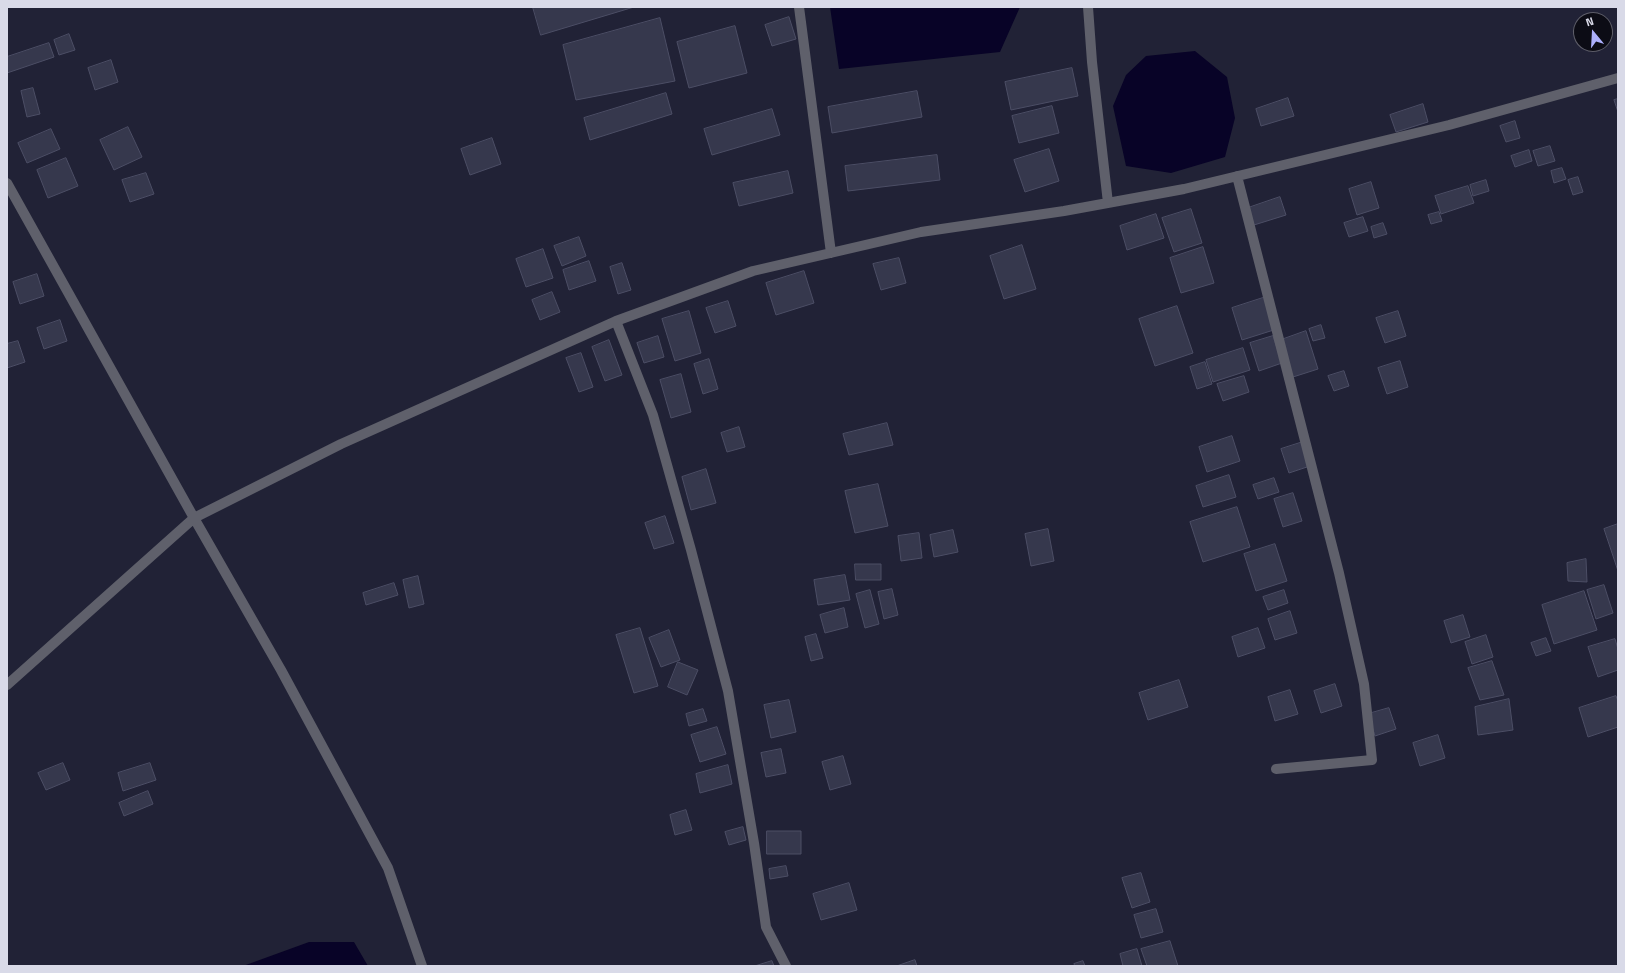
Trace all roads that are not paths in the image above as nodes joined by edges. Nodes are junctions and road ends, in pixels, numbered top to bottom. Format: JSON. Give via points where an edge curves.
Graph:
{"nodes":[{"id":1,"x":799,"y":7,"type":"edge"},
{"id":2,"x":1088,"y":7,"type":"edge"},
{"id":3,"x":1618,"y":78,"type":"edge"},
{"id":4,"x":1237,"y":176,"type":"junction"},
{"id":5,"x":7,"y":183,"type":"edge"},
{"id":6,"x":1108,"y":203,"type":"junction"},
{"id":7,"x":831,"y":253,"type":"junction"},
{"id":8,"x":616,"y":321,"type":"junction"},
{"id":9,"x":194,"y":518,"type":"junction"},
{"id":10,"x":7,"y":685,"type":"edge"},
{"id":11,"x":1276,"y":769,"type":"dead end"},
{"id":12,"x":422,"y":966,"type":"edge"},
{"id":13,"x":786,"y":966,"type":"edge"}],
"edges":[{"from":1,"to":7,"type":"street"},
{"from":2,"to":6,"type":"street"},
{"from":3,"to":4,"type":"street","via":[[1449,125]]},
{"from":4,"to":6,"type":"street"},
{"from":4,"to":11,"type":"street","via":[[1363,676],[1372,760]]},
{"from":5,"to":9,"type":"street"},
{"from":6,"to":7,"type":"street","via":[[921,232]]},
{"from":7,"to":8,"type":"street","via":[[753,271]]},
{"from":8,"to":9,"type":"street","via":[[341,444]]},
{"from":8,"to":13,"type":"street","via":[[653,415],[697,573],[728,692],[766,927]]},
{"from":9,"to":10,"type":"street"},
{"from":9,"to":12,"type":"street","via":[[282,670],[388,868]]}]}
